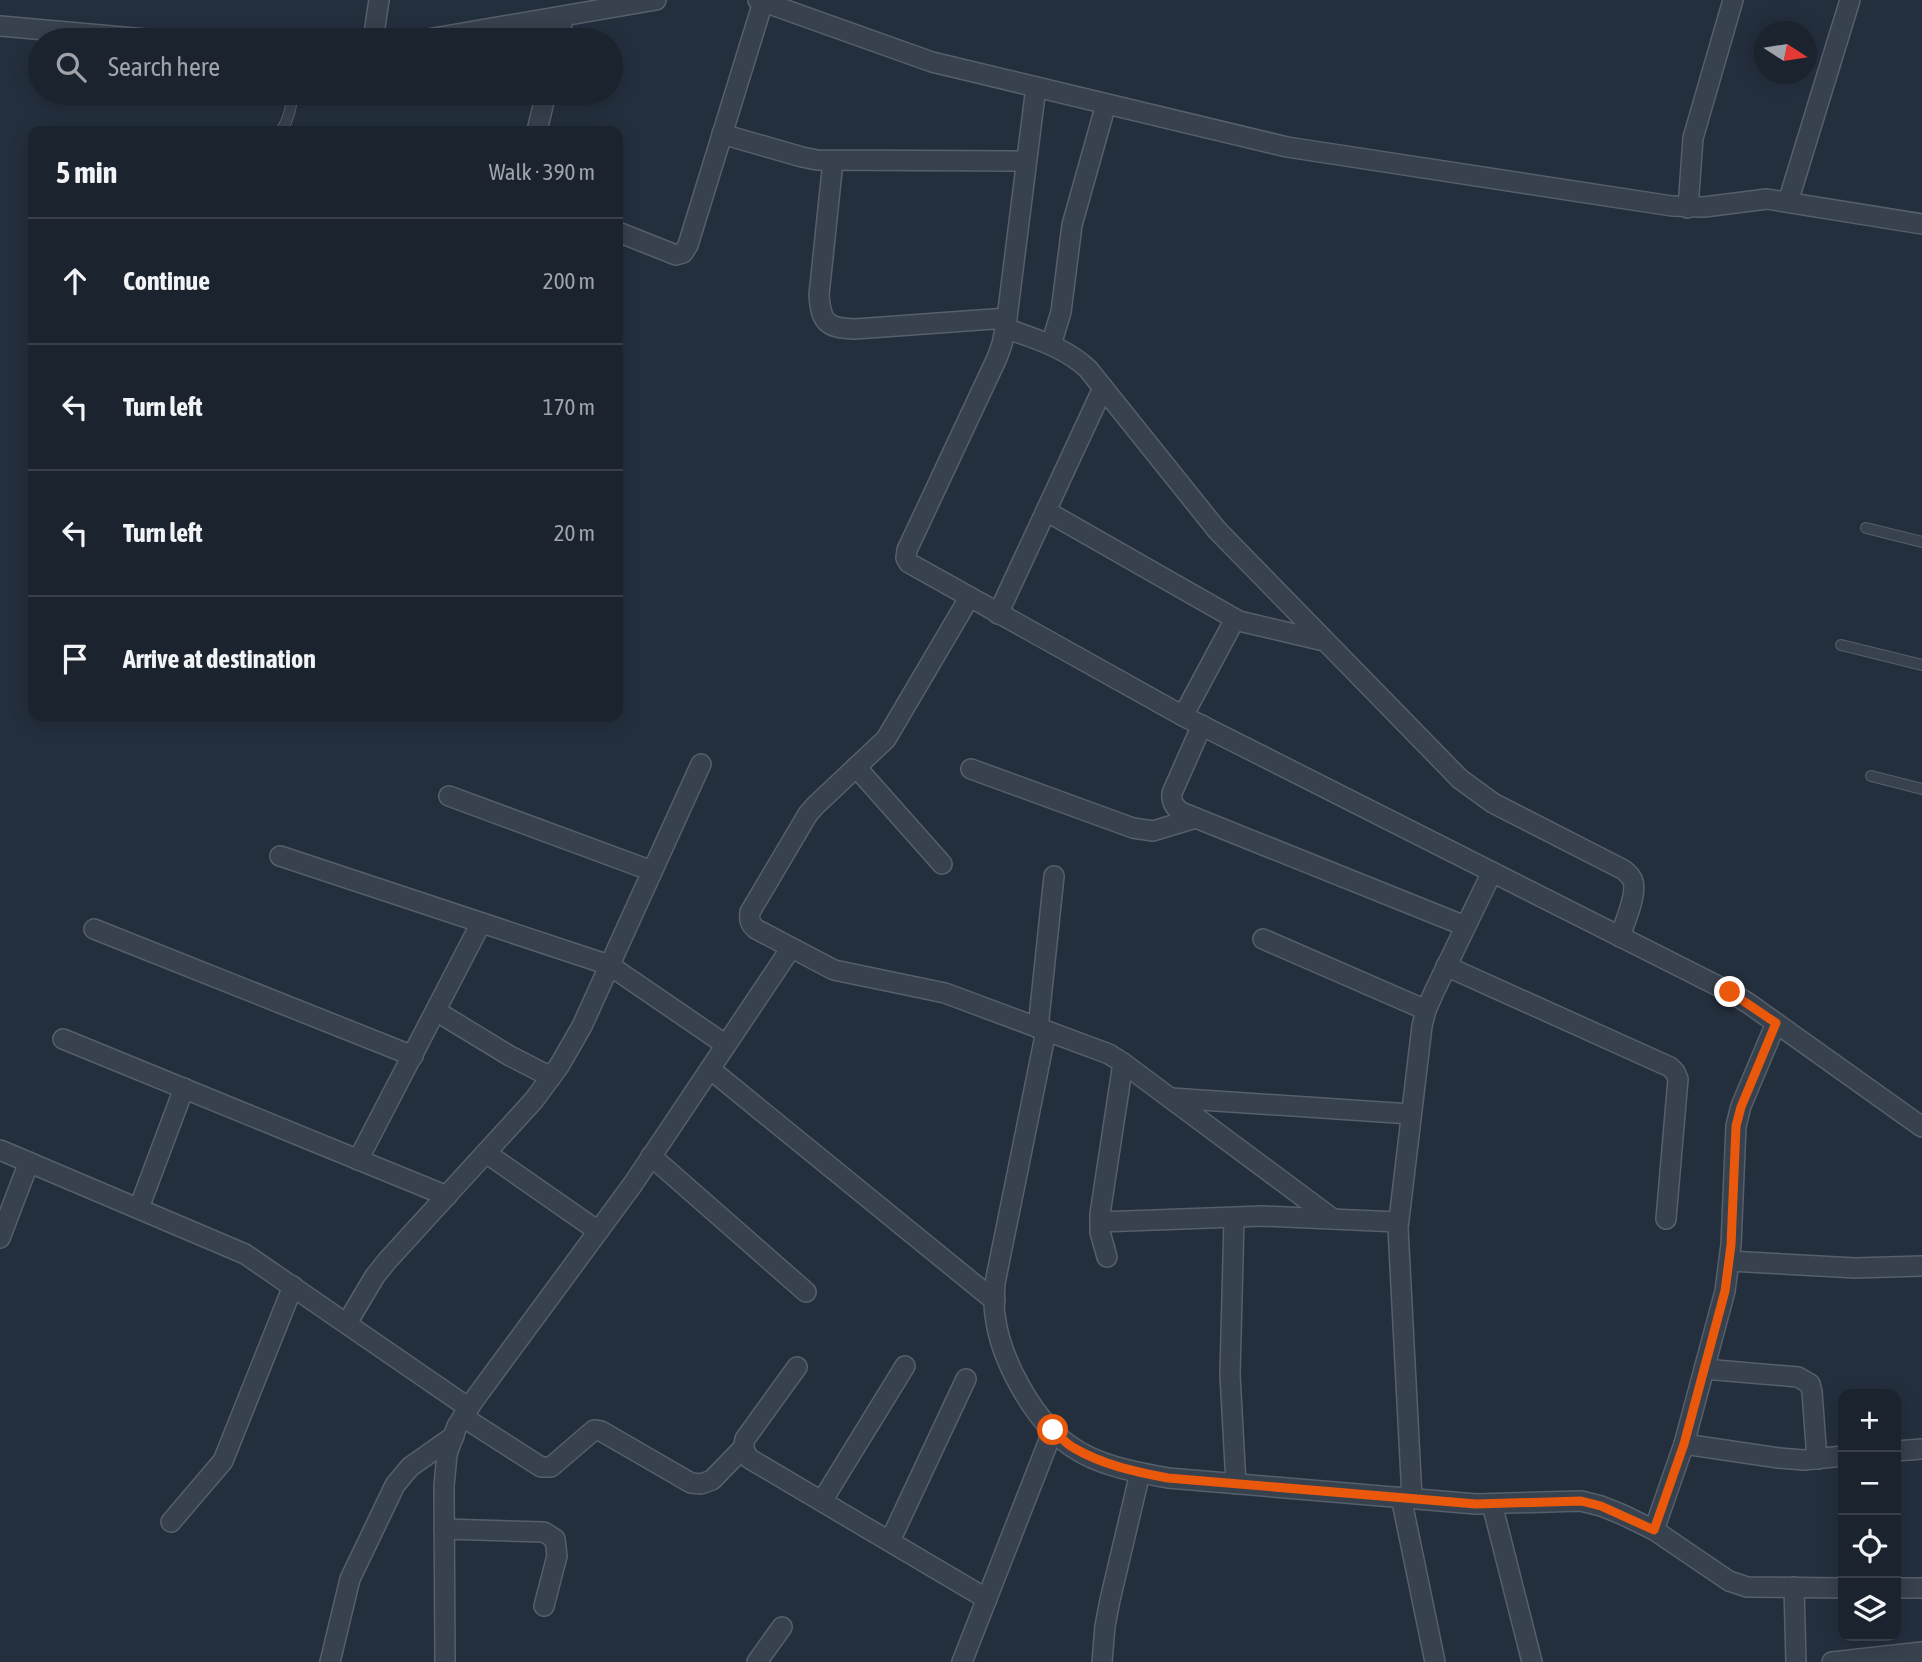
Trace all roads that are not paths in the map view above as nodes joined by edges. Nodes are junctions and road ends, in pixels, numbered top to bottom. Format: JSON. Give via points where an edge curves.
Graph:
{"nodes":[{"id":1,"x":379,"y":0,"type":"edge"},
{"id":2,"x":656,"y":0,"type":"edge"},
{"id":3,"x":1733,"y":0,"type":"edge"},
{"id":4,"x":1850,"y":0,"type":"edge"},
{"id":5,"x":761,"y":1,"type":"edge"},
{"id":6,"x":564,"y":16,"type":"junction"},
{"id":7,"x":0,"y":26,"type":"edge"},
{"id":8,"x":375,"y":28,"type":"edge"},
{"id":9,"x":493,"y":28,"type":"edge"},
{"id":10,"x":561,"y":28,"type":"edge"},
{"id":11,"x":28,"y":29,"type":"edge"},
{"id":12,"x":1036,"y":87,"type":"junction"},
{"id":13,"x":1106,"y":104,"type":"junction"},
{"id":14,"x":291,"y":105,"type":"edge"},
{"id":15,"x":543,"y":105,"type":"edge"},
{"id":16,"x":284,"y":126,"type":"edge"},
{"id":17,"x":538,"y":126,"type":"edge"},
{"id":18,"x":722,"y":134,"type":"junction"},
{"id":19,"x":833,"y":161,"type":"junction"},
{"id":20,"x":1026,"y":161,"type":"junction"},
{"id":21,"x":1788,"y":202,"type":"junction"},
{"id":22,"x":1688,"y":208,"type":"junction"},
{"id":23,"x":1921,"y":222,"type":"edge"},
{"id":24,"x":623,"y":234,"type":"edge"},
{"id":25,"x":1006,"y":323,"type":"junction"},
{"id":26,"x":1051,"y":345,"type":"junction"},
{"id":27,"x":1103,"y":388,"type":"junction"},
{"id":28,"x":1046,"y":511,"type":"junction"},
{"id":29,"x":1866,"y":528,"type":"dead end"},
{"id":30,"x":1922,"y":542,"type":"edge"},
{"id":31,"x":969,"y":598,"type":"junction"},
{"id":32,"x":998,"y":614,"type":"junction"},
{"id":33,"x":1235,"y":619,"type":"junction"},
{"id":34,"x":1325,"y":641,"type":"junction"},
{"id":35,"x":1841,"y":645,"type":"dead end"},
{"id":36,"x":1922,"y":665,"type":"edge"},
{"id":37,"x":1183,"y":716,"type":"junction"},
{"id":38,"x":1202,"y":725,"type":"junction"},
{"id":39,"x":701,"y":764,"type":"dead end"},
{"id":40,"x":856,"y":767,"type":"junction"},
{"id":41,"x":971,"y":769,"type":"dead end"},
{"id":42,"x":1871,"y":776,"type":"dead end"},
{"id":43,"x":1922,"y":789,"type":"edge"},
{"id":44,"x":449,"y":796,"type":"dead end"},
{"id":45,"x":1196,"y":818,"type":"junction"},
{"id":46,"x":280,"y":856,"type":"dead end"},
{"id":47,"x":942,"y":864,"type":"dead end"},
{"id":48,"x":652,"y":871,"type":"junction"},
{"id":49,"x":1492,"y":872,"type":"junction"},
{"id":50,"x":1054,"y":876,"type":"dead end"},
{"id":51,"x":481,"y":923,"type":"junction"},
{"id":52,"x":1465,"y":926,"type":"junction"},
{"id":53,"x":94,"y":929,"type":"dead end"},
{"id":54,"x":1620,"y":937,"type":"junction"},
{"id":55,"x":1263,"y":939,"type":"dead end"},
{"id":56,"x":791,"y":948,"type":"junction"},
{"id":57,"x":609,"y":965,"type":"junction"},
{"id":58,"x":1446,"y":966,"type":"junction"},
{"id":59,"x":1426,"y":1010,"type":"junction"},
{"id":60,"x":436,"y":1011,"type":"junction"},
{"id":61,"x":1776,"y":1023,"type":"junction"},
{"id":62,"x":1042,"y":1030,"type":"junction"},
{"id":63,"x":63,"y":1039,"type":"dead end"},
{"id":64,"x":726,"y":1045,"type":"junction"},
{"id":65,"x":413,"y":1056,"type":"junction"},
{"id":66,"x":1123,"y":1063,"type":"junction"},
{"id":67,"x":710,"y":1069,"type":"junction"},
{"id":68,"x":551,"y":1077,"type":"junction"},
{"id":69,"x":184,"y":1088,"type":"junction"},
{"id":70,"x":1171,"y":1098,"type":"junction"},
{"id":71,"x":1411,"y":1114,"type":"junction"},
{"id":72,"x":1922,"y":1126,"type":"edge"},
{"id":73,"x":0,"y":1150,"type":"edge"},
{"id":74,"x":486,"y":1153,"type":"junction"},
{"id":75,"x":652,"y":1156,"type":"junction"},
{"id":76,"x":359,"y":1160,"type":"junction"},
{"id":77,"x":29,"y":1162,"type":"junction"},
{"id":78,"x":447,"y":1196,"type":"junction"},
{"id":79,"x":138,"y":1208,"type":"junction"},
{"id":80,"x":1234,"y":1217,"type":"junction"},
{"id":81,"x":1333,"y":1219,"type":"junction"},
{"id":82,"x":1666,"y":1219,"type":"dead end"},
{"id":83,"x":1100,"y":1222,"type":"junction"},
{"id":84,"x":1398,"y":1222,"type":"junction"},
{"id":85,"x":598,"y":1231,"type":"junction"},
{"id":86,"x":0,"y":1238,"type":"edge"},
{"id":87,"x":1107,"y":1257,"type":"dead end"},
{"id":88,"x":1729,"y":1261,"type":"junction"},
{"id":89,"x":1922,"y":1266,"type":"edge"},
{"id":90,"x":293,"y":1286,"type":"junction"},
{"id":91,"x":806,"y":1292,"type":"dead end"},
{"id":92,"x":995,"y":1301,"type":"junction"},
{"id":93,"x":347,"y":1323,"type":"junction"},
{"id":94,"x":905,"y":1366,"type":"dead end"},
{"id":95,"x":797,"y":1367,"type":"dead end"},
{"id":96,"x":1704,"y":1369,"type":"junction"},
{"id":97,"x":966,"y":1379,"type":"dead end"},
{"id":98,"x":466,"y":1412,"type":"junction"},
{"id":99,"x":1053,"y":1430,"type":"junction"},
{"id":100,"x":454,"y":1436,"type":"junction"},
{"id":101,"x":1684,"y":1444,"type":"junction"},
{"id":102,"x":744,"y":1447,"type":"junction"},
{"id":103,"x":1922,"y":1448,"type":"edge"},
{"id":104,"x":1901,"y":1450,"type":"edge"},
{"id":105,"x":1838,"y":1457,"type":"edge"},
{"id":106,"x":1817,"y":1459,"type":"junction"},
{"id":107,"x":1140,"y":1473,"type":"junction"},
{"id":108,"x":1236,"y":1483,"type":"junction"},
{"id":109,"x":1407,"y":1498,"type":"junction"},
{"id":110,"x":822,"y":1501,"type":"junction"},
{"id":111,"x":1492,"y":1504,"type":"junction"},
{"id":112,"x":172,"y":1522,"type":"dead end"},
{"id":113,"x":444,"y":1529,"type":"junction"},
{"id":114,"x":1654,"y":1530,"type":"junction"},
{"id":115,"x":890,"y":1541,"type":"junction"},
{"id":116,"x":1794,"y":1587,"type":"junction"},
{"id":117,"x":1838,"y":1588,"type":"edge"},
{"id":118,"x":1901,"y":1588,"type":"edge"},
{"id":119,"x":1922,"y":1588,"type":"edge"},
{"id":120,"x":987,"y":1599,"type":"junction"},
{"id":121,"x":544,"y":1606,"type":"dead end"},
{"id":122,"x":782,"y":1627,"type":"dead end"},
{"id":123,"x":1922,"y":1652,"type":"edge"},
{"id":124,"x":330,"y":1662,"type":"edge"},
{"id":125,"x":445,"y":1662,"type":"edge"},
{"id":126,"x":757,"y":1662,"type":"edge"},
{"id":127,"x":962,"y":1662,"type":"edge"},
{"id":128,"x":1102,"y":1662,"type":"edge"},
{"id":129,"x":1435,"y":1662,"type":"edge"},
{"id":130,"x":1532,"y":1662,"type":"edge"},
{"id":131,"x":1796,"y":1662,"type":"edge"},
{"id":132,"x":1832,"y":1662,"type":"edge"}],
"edges":[{"from":1,"to":8,"type":"street"},
{"from":2,"to":6,"type":"street"},
{"from":3,"to":22,"type":"street","via":[[1693,138]]},
{"from":4,"to":21,"type":"street"},
{"from":5,"to":12,"type":"street","via":[[932,62]]},
{"from":5,"to":18,"type":"street"},
{"from":6,"to":9,"type":"street"},
{"from":6,"to":10,"type":"street"},
{"from":7,"to":11,"type":"street"},
{"from":12,"to":13,"type":"street"},
{"from":12,"to":20,"type":"street"},
{"from":13,"to":22,"type":"street","via":[[1300,150]]},
{"from":13,"to":26,"type":"street","via":[[1072,226],[1062,305]]},
{"from":14,"to":16,"type":"lane"},
{"from":15,"to":17,"type":"street"},
{"from":18,"to":19,"type":"street"},
{"from":18,"to":24,"type":"street","via":[[683,253],[676,256]]},
{"from":19,"to":20,"type":"street"},
{"from":19,"to":25,"type":"street","via":[[819,295],[825,322],[855,329]]},
{"from":20,"to":25,"type":"street"},
{"from":21,"to":22,"type":"street","via":[[1767,199]]},
{"from":21,"to":23,"type":"street"},
{"from":25,"to":26,"type":"street"},
{"from":25,"to":31,"type":"street","via":[[997,358],[907,550],[906,558],[914,567]]},
{"from":26,"to":27,"type":"street","via":[[1076,357]]},
{"from":27,"to":28,"type":"street"},
{"from":27,"to":34,"type":"street","via":[[1217,530]]},
{"from":28,"to":32,"type":"street"},
{"from":28,"to":33,"type":"street"},
{"from":29,"to":30,"type":"lane"},
{"from":31,"to":32,"type":"street"},
{"from":31,"to":40,"type":"street","via":[[886,739]]},
{"from":32,"to":37,"type":"street"},
{"from":33,"to":34,"type":"street"},
{"from":33,"to":37,"type":"street"},
{"from":34,"to":54,"type":"street","via":[[1475,791],[1632,877],[1633,895]]},
{"from":35,"to":36,"type":"lane"},
{"from":37,"to":38,"type":"street"},
{"from":38,"to":45,"type":"street","via":[[1171,801],[1181,813]]},
{"from":38,"to":49,"type":"street"},
{"from":39,"to":48,"type":"street"},
{"from":40,"to":47,"type":"street"},
{"from":40,"to":56,"type":"street","via":[[808,814],[750,912],[756,929]]},
{"from":41,"to":45,"type":"street","via":[[1133,828],[1153,831]]},
{"from":42,"to":43,"type":"lane"},
{"from":44,"to":48,"type":"street"},
{"from":45,"to":52,"type":"street"},
{"from":46,"to":51,"type":"street"},
{"from":48,"to":57,"type":"street"},
{"from":49,"to":52,"type":"street"},
{"from":49,"to":54,"type":"street"},
{"from":50,"to":62,"type":"street"},
{"from":51,"to":57,"type":"street"},
{"from":51,"to":60,"type":"street"},
{"from":52,"to":58,"type":"street"},
{"from":53,"to":65,"type":"street"},
{"from":54,"to":61,"type":"street","via":[[1730,992]]},
{"from":55,"to":59,"type":"street"},
{"from":56,"to":62,"type":"street","via":[[834,970],[944,993]]},
{"from":56,"to":64,"type":"street"},
{"from":57,"to":64,"type":"street"},
{"from":57,"to":68,"type":"street","via":[[582,1026]]},
{"from":58,"to":59,"type":"street"},
{"from":58,"to":82,"type":"street","via":[[1675,1072]]},
{"from":59,"to":71,"type":"street"},
{"from":60,"to":65,"type":"street"},
{"from":60,"to":68,"type":"street"},
{"from":61,"to":72,"type":"street"},
{"from":61,"to":88,"type":"street","via":[[1736,1126]]},
{"from":62,"to":66,"type":"street"},
{"from":62,"to":92,"type":"street"},
{"from":63,"to":69,"type":"street"},
{"from":64,"to":67,"type":"street"},
{"from":65,"to":76,"type":"street"},
{"from":66,"to":70,"type":"street"},
{"from":66,"to":83,"type":"street"},
{"from":67,"to":75,"type":"street"},
{"from":67,"to":92,"type":"street"},
{"from":68,"to":74,"type":"street"},
{"from":69,"to":76,"type":"street"},
{"from":69,"to":79,"type":"street"},
{"from":70,"to":71,"type":"street"},
{"from":70,"to":81,"type":"street"},
{"from":71,"to":84,"type":"street"},
{"from":73,"to":77,"type":"street"},
{"from":74,"to":78,"type":"street"},
{"from":74,"to":85,"type":"street"},
{"from":75,"to":85,"type":"street"},
{"from":75,"to":91,"type":"street"},
{"from":76,"to":78,"type":"street"},
{"from":77,"to":79,"type":"street"},
{"from":77,"to":86,"type":"street"},
{"from":78,"to":93,"type":"street","via":[[375,1276]]},
{"from":79,"to":90,"type":"street","via":[[245,1254]]},
{"from":80,"to":81,"type":"street"},
{"from":80,"to":83,"type":"street"},
{"from":80,"to":108,"type":"street","via":[[1230,1375]]},
{"from":81,"to":84,"type":"street"},
{"from":83,"to":87,"type":"street"},
{"from":84,"to":109,"type":"street"},
{"from":85,"to":98,"type":"street"},
{"from":88,"to":89,"type":"street","via":[[1855,1268]]},
{"from":88,"to":96,"type":"street"},
{"from":90,"to":93,"type":"street"},
{"from":90,"to":112,"type":"street","via":[[223,1461]]},
{"from":92,"to":99,"type":"street","via":[[1004,1352],[1017,1384]]},
{"from":93,"to":98,"type":"street"},
{"from":94,"to":110,"type":"street"},
{"from":95,"to":102,"type":"street","via":[[745,1439]]},
{"from":96,"to":101,"type":"street"},
{"from":96,"to":106,"type":"street","via":[[1798,1377],[1810,1384]]},
{"from":97,"to":115,"type":"street"},
{"from":98,"to":100,"type":"street"},
{"from":98,"to":102,"type":"street","via":[[541,1466],[551,1467],[594,1430],[691,1483],[701,1484],[712,1480]]},
{"from":99,"to":107,"type":"street","via":[[1072,1447]]},
{"from":99,"to":120,"type":"street"},
{"from":100,"to":113,"type":"street","via":[[447,1454]]},
{"from":100,"to":124,"type":"street","via":[[410,1467],[395,1485],[350,1579]]},
{"from":101,"to":106,"type":"street"},
{"from":101,"to":114,"type":"street"},
{"from":102,"to":110,"type":"street","via":[[750,1459]]},
{"from":103,"to":104,"type":"street"},
{"from":105,"to":106,"type":"street"},
{"from":107,"to":108,"type":"street"},
{"from":107,"to":128,"type":"street","via":[[1107,1613]]},
{"from":108,"to":109,"type":"street"},
{"from":109,"to":111,"type":"street"},
{"from":109,"to":129,"type":"street"},
{"from":110,"to":115,"type":"street"},
{"from":111,"to":114,"type":"street","via":[[1581,1501]]},
{"from":111,"to":130,"type":"street"},
{"from":113,"to":121,"type":"street","via":[[544,1532],[555,1539],[557,1556]]},
{"from":113,"to":125,"type":"street"},
{"from":114,"to":116,"type":"street","via":[[1738,1585]]},
{"from":115,"to":120,"type":"street"},
{"from":116,"to":117,"type":"street"},
{"from":116,"to":131,"type":"street"},
{"from":118,"to":119,"type":"street"},
{"from":120,"to":127,"type":"street"},
{"from":122,"to":126,"type":"street"},
{"from":123,"to":132,"type":"street"}]}
